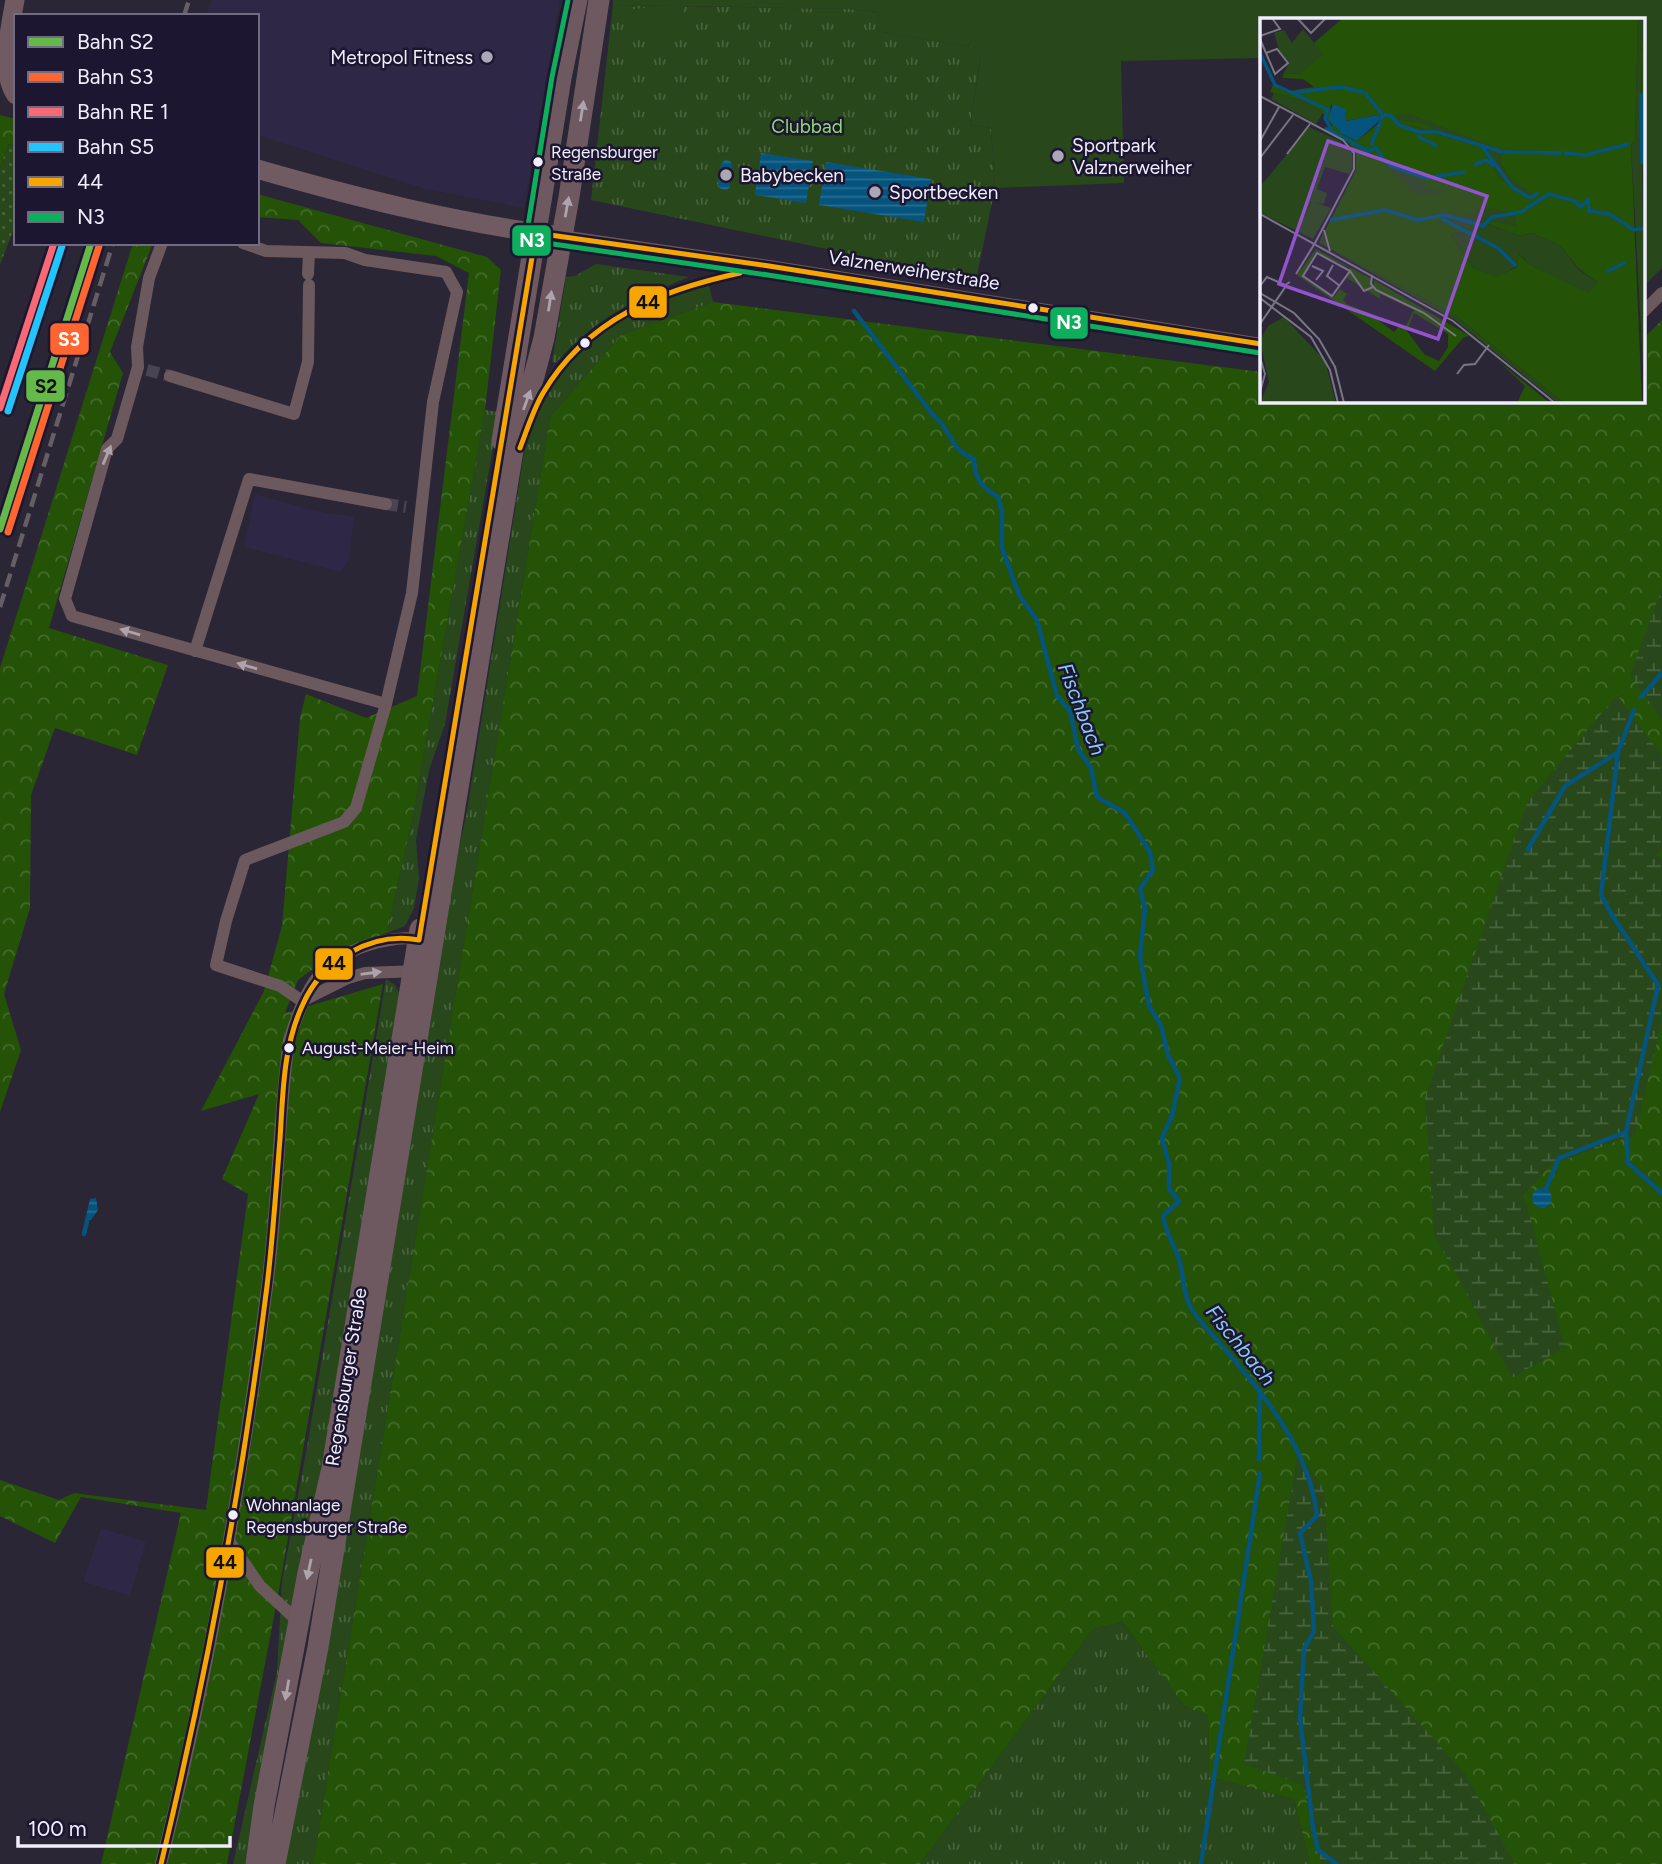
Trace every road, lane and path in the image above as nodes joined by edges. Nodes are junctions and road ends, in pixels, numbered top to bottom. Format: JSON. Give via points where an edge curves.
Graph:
{"nodes":[{"id":1,"x":15,"y":0,"type":"edge"},
{"id":2,"x":577,"y":0,"type":"edge"},
{"id":3,"x":599,"y":0,"type":"edge"},
{"id":4,"x":7,"y":86,"type":"edge"},
{"id":5,"x":259,"y":170,"type":"edge"},
{"id":6,"x":536,"y":233,"type":"junction"},
{"id":7,"x":561,"y":236,"type":"junction"},
{"id":8,"x":161,"y":245,"type":"edge"},
{"id":9,"x":249,"y":245,"type":"edge"},
{"id":10,"x":309,"y":253,"type":"junction"},
{"id":11,"x":1662,"y":293,"type":"edge"},
{"id":12,"x":1644,"y":311,"type":"edge"},
{"id":13,"x":1260,"y":344,"type":"edge"},
{"id":14,"x":170,"y":376,"type":"tunnel mouth"},
{"id":15,"x":386,"y":504,"type":"tunnel mouth"},
{"id":16,"x":407,"y":507,"type":"tunnel mouth"},
{"id":17,"x":420,"y":509,"type":"junction"},
{"id":18,"x":195,"y":651,"type":"junction"},
{"id":19,"x":386,"y":704,"type":"junction"},
{"id":20,"x":426,"y":943,"type":"junction"},
{"id":21,"x":421,"y":971,"type":"junction"},
{"id":22,"x":302,"y":1001,"type":"junction"},
{"id":23,"x":229,"y":1541,"type":"junction"},
{"id":24,"x":299,"y":1622,"type":"junction"},
{"id":25,"x":318,"y":1647,"type":"junction"},
{"id":26,"x":161,"y":1864,"type":"edge"},
{"id":27,"x":256,"y":1864,"type":"edge"},
{"id":28,"x":275,"y":1864,"type":"edge"}],
"edges":[{"from":1,"to":4,"type":"main road","via":[[4,68]]},
{"from":2,"to":6,"type":"main road","name":"Regensburger Straße"},
{"from":7,"to":3,"type":"main road","one_way":true},
{"from":5,"to":6,"type":"main road","via":[[403,209]]},
{"from":6,"to":7,"type":"main road"},
{"from":6,"to":20,"type":"main road","name":"Regensburger Straße"},
{"from":7,"to":13,"type":"street","name":"Valznerweiherstraße"},
{"from":20,"to":7,"type":"main road","one_way":true,"via":[[517,426],[544,338]]},
{"from":18,"to":8,"type":"street","one_way":true,"via":[[72,616],[65,599],[107,449],[117,439],[143,369],[137,346],[149,278]]},
{"from":9,"to":10,"type":"street","via":[[266,251]]},
{"from":10,"to":14,"type":"street","via":[[307,362],[294,414]]},
{"from":10,"to":17,"type":"street","via":[[345,253],[446,272],[457,292],[433,402]]},
{"from":11,"to":12,"type":"street"},
{"from":15,"to":18,"type":"street","via":[[249,479]]},
{"from":16,"to":17,"type":"street"},
{"from":17,"to":19,"type":"street","via":[[412,593]]},
{"from":19,"to":18,"type":"street","one_way":true},
{"from":19,"to":22,"type":"street","via":[[356,808],[344,822],[244,860],[226,921],[216,965],[280,986]]},
{"from":20,"to":21,"type":"main road","name":"Regensburger Straße"},
{"from":20,"to":22,"type":"street","via":[[393,939],[348,952],[313,981]]},
{"from":22,"to":21,"type":"street","one_way":true,"via":[[356,976]]},
{"from":21,"to":24,"type":"main road","name":"Regensburger Straße","one_way":true,"via":[[332,1468]]},
{"from":21,"to":25,"type":"main road"},
{"from":22,"to":23,"type":"street","via":[[289,1040],[268,1284]]},
{"from":23,"to":24,"type":"street","via":[[260,1586]]},
{"from":23,"to":26,"type":"street","via":[[181,1787]]},
{"from":24,"to":25,"type":"main road"},
{"from":24,"to":27,"type":"main road","name":"Regensburger Straße","one_way":true},
{"from":25,"to":28,"type":"main road"}]}
